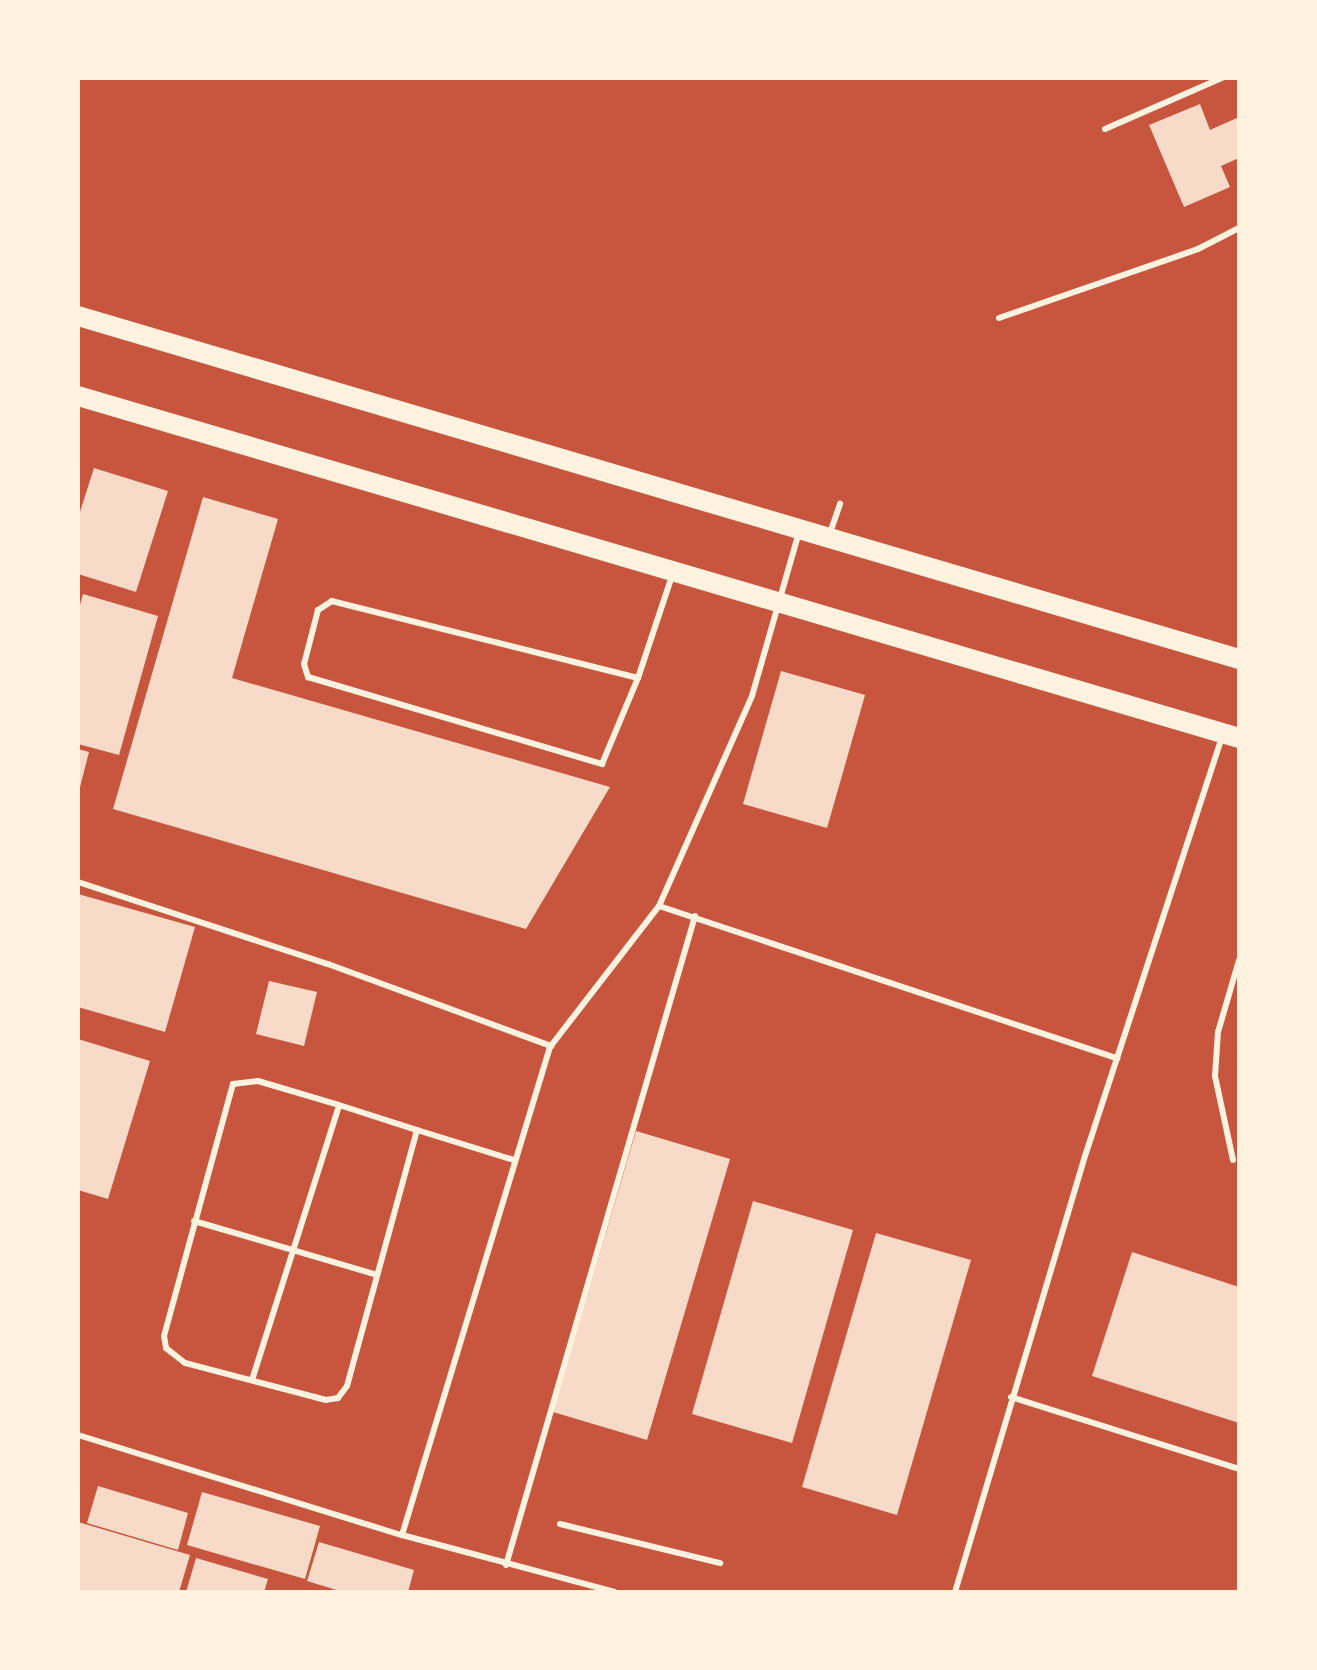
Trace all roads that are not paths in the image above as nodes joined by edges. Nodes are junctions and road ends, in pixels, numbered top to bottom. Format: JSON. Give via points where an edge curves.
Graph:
{"nodes":[{"id":1,"x":1222,"y":78,"type":"edge"},
{"id":2,"x":1105,"y":129,"type":"dead end"},
{"id":3,"x":1239,"y":228,"type":"edge"},
{"id":4,"x":78,"y":316,"type":"edge"},
{"id":5,"x":999,"y":318,"type":"dead end"},
{"id":6,"x":78,"y":396,"type":"edge"},
{"id":7,"x":840,"y":504,"type":"dead end"},
{"id":8,"x":800,"y":528,"type":"junction"},
{"id":9,"x":828,"y":536,"type":"junction"},
{"id":10,"x":674,"y":569,"type":"junction"},
{"id":11,"x":780,"y":602,"type":"junction"},
{"id":12,"x":1239,"y":659,"type":"edge"},
{"id":13,"x":638,"y":678,"type":"junction"},
{"id":14,"x":1231,"y":736,"type":"edge"},
{"id":15,"x":78,"y":882,"type":"edge"},
{"id":16,"x":659,"y":906,"type":"junction"},
{"id":17,"x":695,"y":916,"type":"junction"},
{"id":18,"x":1239,"y":960,"type":"edge"},
{"id":19,"x":551,"y":1046,"type":"junction"},
{"id":20,"x":1117,"y":1058,"type":"junction"},
{"id":21,"x":339,"y":1105,"type":"junction"},
{"id":22,"x":417,"y":1130,"type":"junction"},
{"id":23,"x":514,"y":1160,"type":"junction"},
{"id":24,"x":1233,"y":1160,"type":"dead end"},
{"id":25,"x":194,"y":1221,"type":"junction"},
{"id":26,"x":294,"y":1251,"type":"junction"},
{"id":27,"x":374,"y":1274,"type":"junction"},
{"id":28,"x":252,"y":1380,"type":"junction"},
{"id":29,"x":1011,"y":1397,"type":"junction"},
{"id":30,"x":78,"y":1435,"type":"edge"},
{"id":31,"x":1239,"y":1469,"type":"edge"},
{"id":32,"x":560,"y":1524,"type":"dead end"},
{"id":33,"x":402,"y":1535,"type":"junction"},
{"id":34,"x":720,"y":1563,"type":"dead end"},
{"id":35,"x":506,"y":1565,"type":"junction"},
{"id":36,"x":614,"y":1592,"type":"edge"},
{"id":37,"x":955,"y":1592,"type":"edge"}],
"edges":[{"from":1,"to":2,"type":"lane"},
{"from":3,"to":5,"type":"lane","via":[[1198,249]]},
{"from":4,"to":8,"type":"main road"},
{"from":6,"to":10,"type":"main road"},
{"from":7,"to":9,"type":"lane"},
{"from":8,"to":9,"type":"main road"},
{"from":8,"to":11,"type":"lane"},
{"from":9,"to":12,"type":"main road"},
{"from":10,"to":11,"type":"main road"},
{"from":10,"to":13,"type":"lane"},
{"from":11,"to":14,"type":"main road"},
{"from":11,"to":16,"type":"lane","via":[[752,696]]},
{"from":13,"to":13,"type":"lane","via":[[332,601],[318,610],[304,664],[308,677],[592,765],[602,764],[608,756]]},
{"from":14,"to":20,"type":"lane"},
{"from":15,"to":19,"type":"lane","via":[[328,964]]},
{"from":16,"to":17,"type":"lane"},
{"from":16,"to":19,"type":"lane"},
{"from":17,"to":20,"type":"lane"},
{"from":17,"to":35,"type":"lane"},
{"from":18,"to":24,"type":"lane","via":[[1218,1032],[1215,1076]]},
{"from":19,"to":23,"type":"lane"},
{"from":20,"to":29,"type":"lane"},
{"from":21,"to":22,"type":"lane"},
{"from":21,"to":25,"type":"lane","via":[[258,1081],[233,1084]]},
{"from":21,"to":26,"type":"lane"},
{"from":22,"to":23,"type":"lane"},
{"from":22,"to":27,"type":"lane"},
{"from":23,"to":33,"type":"lane"},
{"from":25,"to":26,"type":"lane"},
{"from":25,"to":28,"type":"lane","via":[[164,1336],[166,1348],[185,1363]]},
{"from":26,"to":27,"type":"lane"},
{"from":26,"to":28,"type":"lane"},
{"from":27,"to":28,"type":"lane","via":[[347,1386],[338,1398],[326,1400]]},
{"from":29,"to":31,"type":"lane"},
{"from":29,"to":37,"type":"lane"},
{"from":30,"to":33,"type":"lane"},
{"from":32,"to":34,"type":"lane"},
{"from":33,"to":35,"type":"lane"},
{"from":35,"to":36,"type":"lane"}]}
